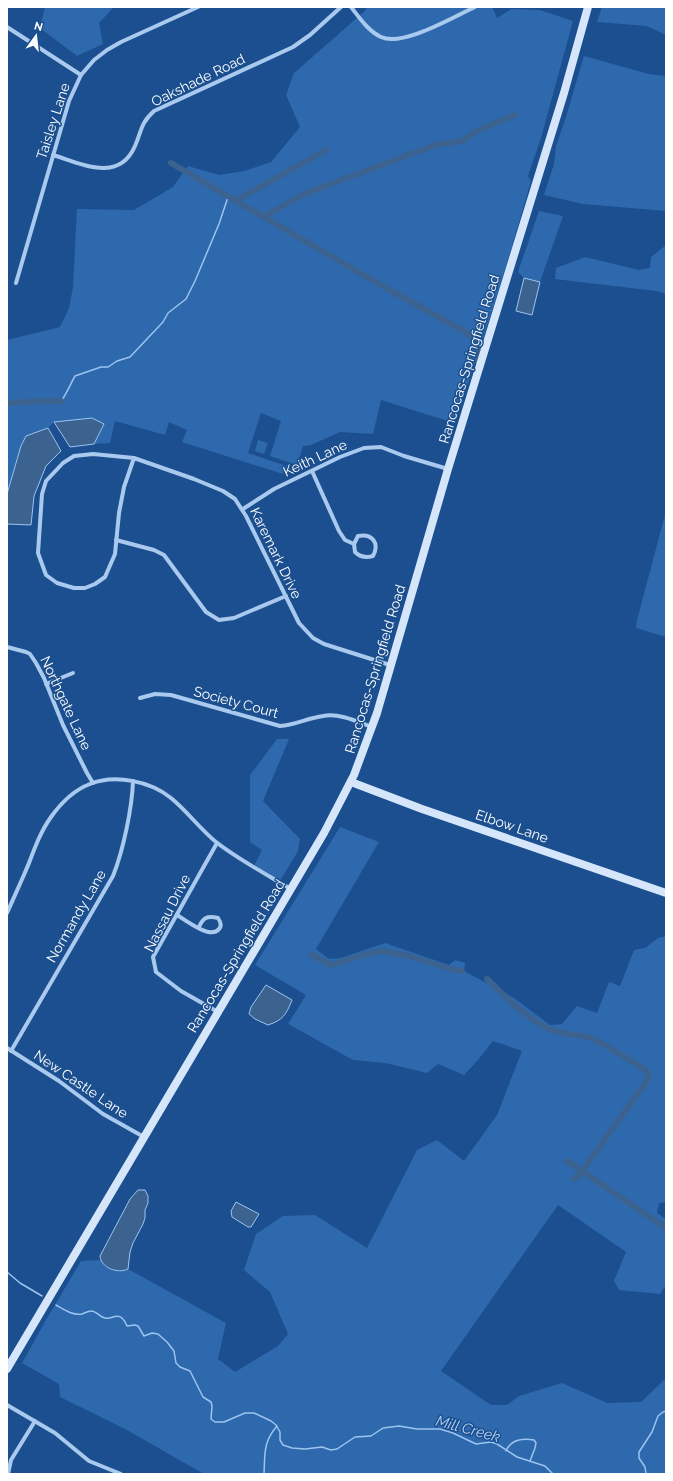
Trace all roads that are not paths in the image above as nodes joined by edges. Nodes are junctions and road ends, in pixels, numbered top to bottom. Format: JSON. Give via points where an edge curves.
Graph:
{"nodes":[{"id":1,"x":198,"y":7,"type":"edge"},
{"id":2,"x":341,"y":7,"type":"edge"},
{"id":3,"x":350,"y":7,"type":"edge"},
{"id":4,"x":475,"y":7,"type":"edge"},
{"id":5,"x":588,"y":7,"type":"edge"},
{"id":6,"x":7,"y":27,"type":"edge"},
{"id":7,"x":81,"y":75,"type":"junction"},
{"id":8,"x":53,"y":155,"type":"junction"},
{"id":9,"x":16,"y":283,"type":"dead end"},
{"id":10,"x":134,"y":458,"type":"junction"},
{"id":11,"x":448,"y":469,"type":"junction"},
{"id":12,"x":312,"y":471,"type":"junction"},
{"id":13,"x":243,"y":509,"type":"junction"},
{"id":14,"x":116,"y":540,"type":"junction"},
{"id":15,"x":354,"y":544,"type":"junction"},
{"id":16,"x":286,"y":596,"type":"junction"},
{"id":17,"x":7,"y":647,"type":"edge"},
{"id":18,"x":390,"y":665,"type":"junction"},
{"id":19,"x":73,"y":672,"type":"dead end"},
{"id":20,"x":46,"y":684,"type":"junction"},
{"id":21,"x":140,"y":698,"type":"dead end"},
{"id":22,"x":372,"y":727,"type":"junction"},
{"id":23,"x":133,"y":782,"type":"junction"},
{"id":24,"x":351,"y":782,"type":"junction"},
{"id":25,"x":93,"y":783,"type":"junction"},
{"id":26,"x":217,"y":843,"type":"junction"},
{"id":27,"x":291,"y":889,"type":"junction"},
{"id":28,"x":666,"y":893,"type":"edge"},
{"id":29,"x":7,"y":913,"type":"edge"},
{"id":30,"x":177,"y":914,"type":"junction"},
{"id":31,"x":199,"y":927,"type":"junction"},
{"id":32,"x":218,"y":1012,"type":"junction"},
{"id":33,"x":9,"y":1049,"type":"edge"},
{"id":34,"x":144,"y":1137,"type":"junction"},
{"id":35,"x":7,"y":1369,"type":"edge"},
{"id":36,"x":7,"y":1405,"type":"edge"},
{"id":37,"x":35,"y":1421,"type":"junction"},
{"id":38,"x":8,"y":1474,"type":"edge"},
{"id":39,"x":121,"y":1474,"type":"edge"}],
"edges":[{"from":1,"to":7,"type":"street","name":"Taisley Lane","via":[[107,50]]},
{"from":2,"to":8,"type":"street","name":"Oakshade Road","via":[[293,47],[154,111],[141,127],[130,155],[120,165],[98,168]]},
{"from":3,"to":4,"type":"street","via":[[370,30],[381,38],[395,40],[409,37]]},
{"from":5,"to":11,"type":"main road","name":"Rancocas-Springfield Road"},
{"from":6,"to":7,"type":"street"},
{"from":7,"to":8,"type":"street","name":"Taisley Lane","via":[[69,101]]},
{"from":8,"to":9,"type":"street","name":"Taisley Lane"},
{"from":10,"to":13,"type":"street","name":"Karemark Drive","via":[[223,491],[235,499]]},
{"from":10,"to":14,"type":"street","name":"Karemark Drive","via":[[118,513]]},
{"from":10,"to":14,"type":"street","name":"Karemark Drive","via":[[93,454],[74,456],[62,463],[46,481],[42,494],[38,553],[46,575],[57,583],[85,588],[105,577],[115,554]]},
{"from":11,"to":12,"type":"street","name":"Keith Lane","via":[[381,447],[370,447],[352,452]]},
{"from":11,"to":18,"type":"main road","name":"Rancocas-Springfield Road"},
{"from":12,"to":13,"type":"street","name":"Keith Lane","via":[[274,489]]},
{"from":12,"to":15,"type":"street","via":[[345,540]]},
{"from":13,"to":16,"type":"street","name":"Karemark Drive"},
{"from":14,"to":16,"type":"street","via":[[164,555],[206,612],[219,620],[234,618]]},
{"from":15,"to":15,"type":"street","via":[[358,536],[363,535],[372,538],[377,547],[373,556],[364,557],[355,552]]},
{"from":16,"to":18,"type":"street","name":"Karemark Drive","via":[[299,623],[313,638],[324,644]]},
{"from":17,"to":20,"type":"street","name":"Northgate Lane","via":[[30,654]]},
{"from":18,"to":22,"type":"main road","name":"Rancocas-Springfield Road"},
{"from":19,"to":20,"type":"street"},
{"from":20,"to":25,"type":"street","name":"Northgate Lane","via":[[63,725]]},
{"from":21,"to":22,"type":"street","name":"Society Court","via":[[154,694],[171,695],[280,726],[329,715]]},
{"from":22,"to":24,"type":"main road","name":"Rancocas-Springfield Road"},
{"from":23,"to":25,"type":"street","via":[[114,780]]},
{"from":23,"to":26,"type":"street","via":[[155,788],[170,797]]},
{"from":23,"to":33,"type":"street","name":"Normandy Lane","via":[[124,836],[113,876]]},
{"from":24,"to":27,"type":"main road","name":"Rancocas-Springfield Road"},
{"from":24,"to":28,"type":"main road","name":"Elbow Lane","via":[[422,810]]},
{"from":25,"to":29,"type":"street","via":[[74,793],[50,817]]},
{"from":26,"to":27,"type":"street"},
{"from":26,"to":30,"type":"street","name":"Nassau Drive"},
{"from":27,"to":32,"type":"main road","name":"Rancocas-Springfield Road"},
{"from":30,"to":31,"type":"street"},
{"from":30,"to":32,"type":"street","name":"Nassau Drive","via":[[153,957],[156,972],[181,991]]},
{"from":31,"to":31,"type":"street","via":[[214,933],[220,928],[221,923],[218,918],[207,917]]},
{"from":32,"to":34,"type":"main road","name":"Rancocas-Springfield Road"},
{"from":33,"to":34,"type":"street","name":"New Castle Lane","via":[[59,1081],[103,1114]]},
{"from":34,"to":35,"type":"main road","name":"Rancocas-Springfield Road"},
{"from":36,"to":37,"type":"street"},
{"from":37,"to":38,"type":"street","via":[[11,1460]]},
{"from":37,"to":39,"type":"street","via":[[55,1433],[89,1461]]}]}
